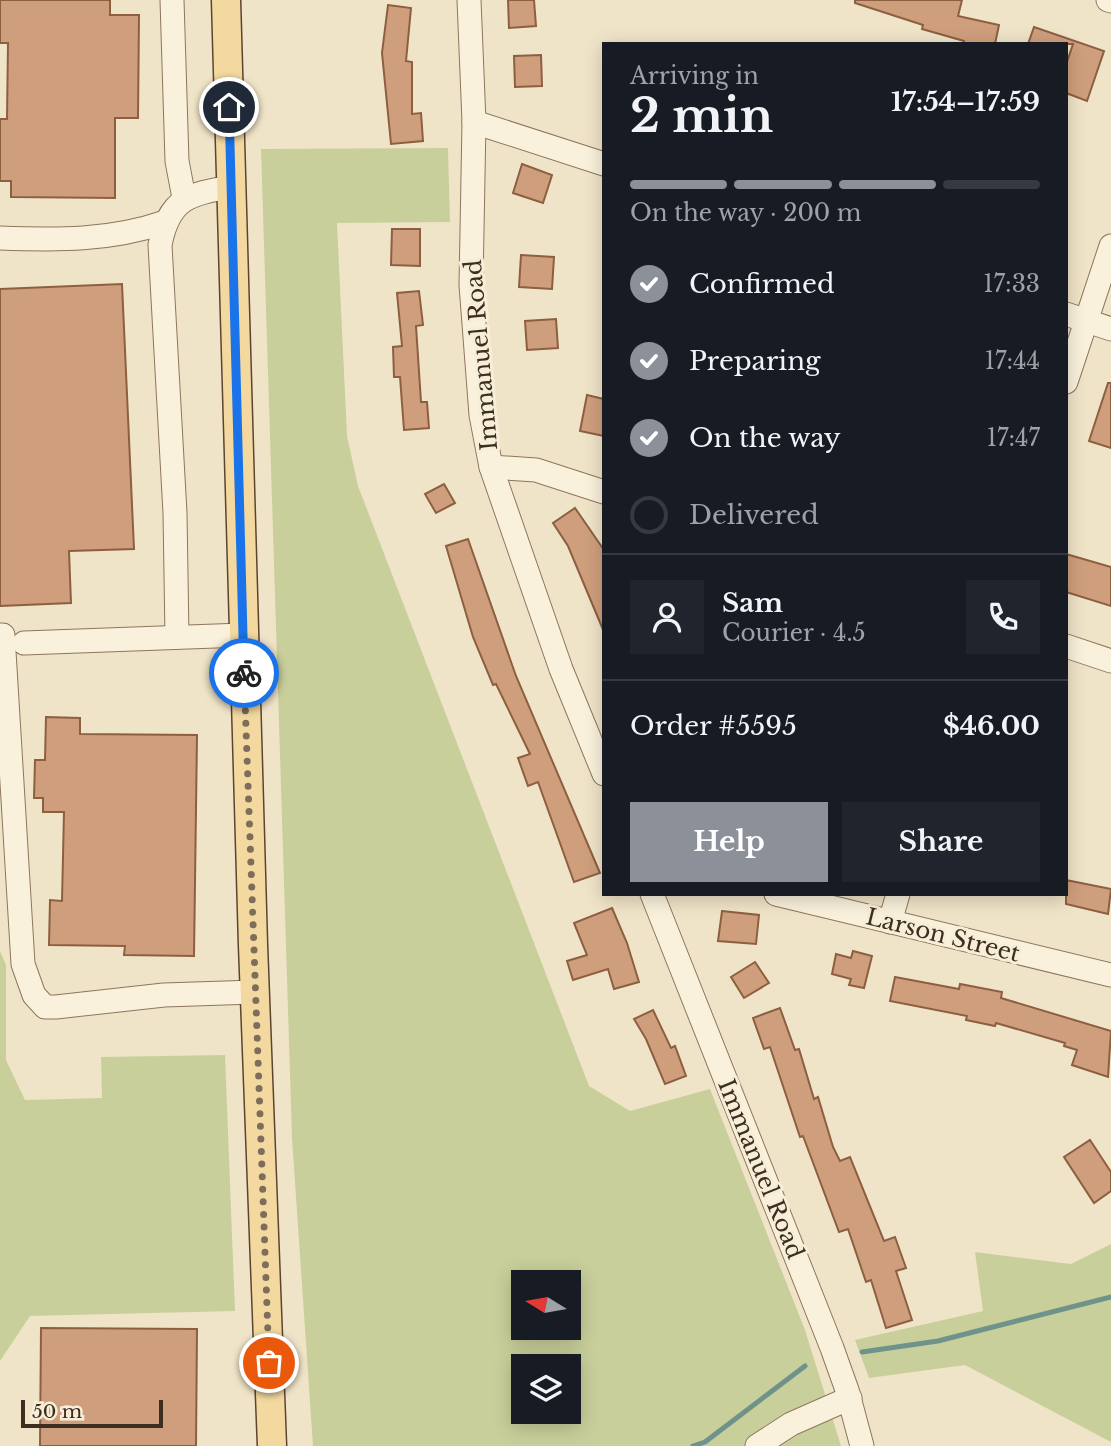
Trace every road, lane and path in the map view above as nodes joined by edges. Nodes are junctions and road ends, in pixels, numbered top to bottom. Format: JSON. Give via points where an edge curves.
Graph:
{"nodes":[{"id":1,"x":172,"y":0,"type":"edge"},
{"id":2,"x":226,"y":0,"type":"edge"},
{"id":3,"x":469,"y":0,"type":"edge"},
{"id":4,"x":474,"y":121,"type":"junction"},
{"id":5,"x":602,"y":163,"type":"edge"},
{"id":6,"x":231,"y":187,"type":"junction"},
{"id":7,"x":184,"y":198,"type":"junction"},
{"id":8,"x":165,"y":222,"type":"junction"},
{"id":9,"x":0,"y":239,"type":"edge"},
{"id":10,"x":1111,"y":246,"type":"edge"},
{"id":11,"x":1076,"y":317,"type":"edge"},
{"id":12,"x":1111,"y":329,"type":"edge"},
{"id":13,"x":1068,"y":369,"type":"edge"},
{"id":14,"x":491,"y":467,"type":"junction"},
{"id":15,"x":602,"y":491,"type":"edge"},
{"id":16,"x":0,"y":635,"type":"edge"},
{"id":17,"x":243,"y":635,"type":"junction"},
{"id":18,"x":177,"y":637,"type":"junction"},
{"id":19,"x":24,"y":643,"type":"dead end"},
{"id":20,"x":1068,"y":647,"type":"edge"},
{"id":21,"x":1111,"y":661,"type":"edge"},
{"id":22,"x":602,"y":769,"type":"edge"},
{"id":23,"x":653,"y":896,"type":"edge"},
{"id":24,"x":784,"y":896,"type":"edge"},
{"id":25,"x":897,"y":896,"type":"edge"},
{"id":26,"x":890,"y":922,"type":"junction"},
{"id":27,"x":1111,"y":975,"type":"edge"},
{"id":28,"x":254,"y":992,"type":"junction"},
{"id":29,"x":850,"y":1398,"type":"junction"},
{"id":30,"x":270,"y":1445,"type":"edge"},
{"id":31,"x":757,"y":1446,"type":"edge"},
{"id":32,"x":862,"y":1446,"type":"edge"}],
"edges":[{"from":1,"to":7,"type":"street","via":[[177,161]]},
{"from":2,"to":6,"type":"main road"},
{"from":3,"to":4,"type":"street","name":"Immanuel Road"},
{"from":4,"to":5,"type":"street"},
{"from":4,"to":14,"type":"street","name":"Immanuel Road","via":[[471,285],[481,415]]},
{"from":6,"to":7,"type":"street"},
{"from":6,"to":17,"type":"main road"},
{"from":7,"to":8,"type":"street"},
{"from":8,"to":9,"type":"street","via":[[131,234],[70,240]]},
{"from":8,"to":18,"type":"street","via":[[160,245]]},
{"from":10,"to":11,"type":"street"},
{"from":11,"to":12,"type":"street"},
{"from":11,"to":13,"type":"street"},
{"from":14,"to":15,"type":"street","via":[[536,470]]},
{"from":14,"to":22,"type":"street","name":"Immanuel Road","via":[[561,669]]},
{"from":16,"to":28,"type":"street","via":[[23,964],[34,995],[46,1007],[56,1007],[164,995]]},
{"from":17,"to":18,"type":"street"},
{"from":17,"to":28,"type":"main road"},
{"from":18,"to":19,"type":"street"},
{"from":20,"to":21,"type":"street"},
{"from":23,"to":29,"type":"street","name":"Immanuel Road"},
{"from":24,"to":26,"type":"street","name":"Larson Street"},
{"from":25,"to":26,"type":"street"},
{"from":26,"to":27,"type":"street","name":"Larson Street"},
{"from":28,"to":30,"type":"main road"},
{"from":29,"to":31,"type":"street","via":[[791,1424]]},
{"from":29,"to":32,"type":"street","name":"Immanuel Road"}]}
